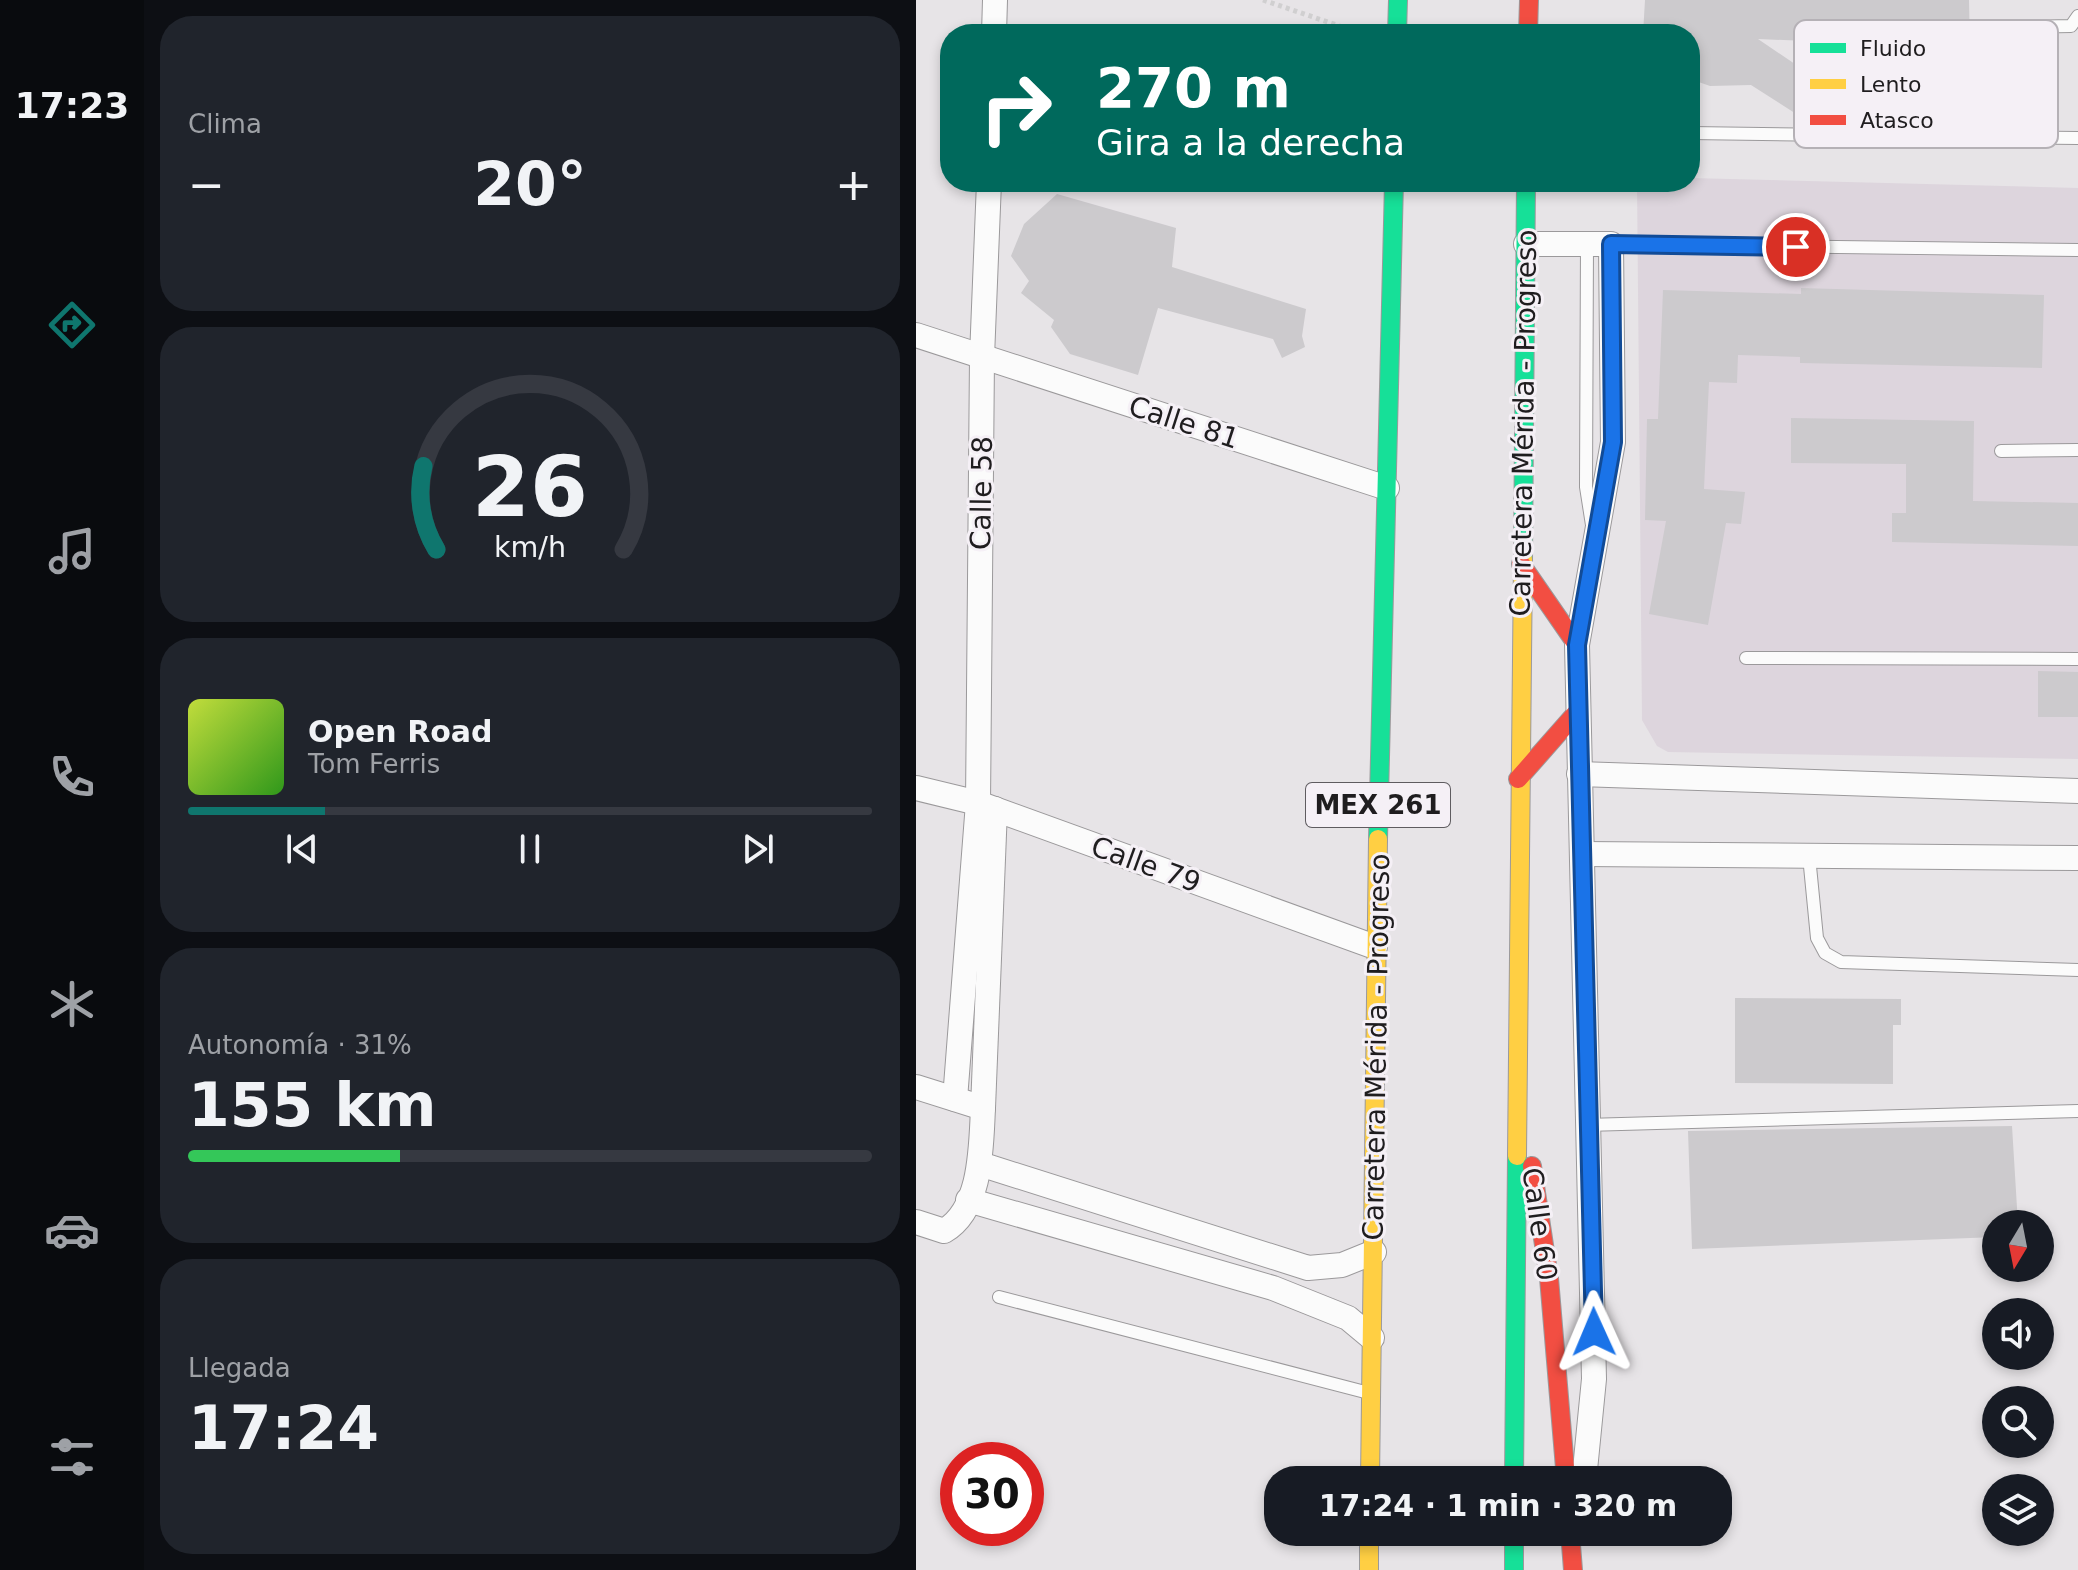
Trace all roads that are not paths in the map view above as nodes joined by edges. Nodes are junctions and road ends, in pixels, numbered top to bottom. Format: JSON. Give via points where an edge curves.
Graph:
{"nodes":[{"id":1,"x":995,"y":0,"type":"edge"},
{"id":2,"x":1398,"y":0,"type":"edge"},
{"id":3,"x":1529,"y":0,"type":"edge"},
{"id":4,"x":2078,"y":16,"type":"edge"},
{"id":5,"x":994,"y":24,"type":"edge"},
{"id":6,"x":1397,"y":24,"type":"edge"},
{"id":7,"x":1528,"y":24,"type":"edge"},
{"id":8,"x":2058,"y":26,"type":"edge"},
{"id":9,"x":1700,"y":133,"type":"edge"},
{"id":10,"x":1794,"y":134,"type":"edge"},
{"id":11,"x":2058,"y":138,"type":"edge"},
{"id":12,"x":2078,"y":138,"type":"edge"},
{"id":13,"x":989,"y":192,"type":"edge"},
{"id":14,"x":1394,"y":192,"type":"edge"},
{"id":15,"x":1526,"y":192,"type":"edge"},
{"id":16,"x":1526,"y":244,"type":"junction"},
{"id":17,"x":1599,"y":244,"type":"junction"},
{"id":18,"x":2078,"y":250,"type":"edge"},
{"id":19,"x":916,"y":335,"type":"edge"},
{"id":20,"x":982,"y":357,"type":"junction"},
{"id":21,"x":2078,"y":450,"type":"edge"},
{"id":22,"x":2001,"y":451,"type":"dead end"},
{"id":23,"x":1387,"y":488,"type":"junction"},
{"id":24,"x":1521,"y":564,"type":"junction"},
{"id":25,"x":1577,"y":645,"type":"junction"},
{"id":26,"x":1746,"y":658,"type":"dead end"},
{"id":27,"x":2078,"y":659,"type":"edge"},
{"id":28,"x":1577,"y":712,"type":"junction"},
{"id":29,"x":1579,"y":774,"type":"junction"},
{"id":30,"x":1518,"y":779,"type":"junction"},
{"id":31,"x":916,"y":788,"type":"edge"},
{"id":32,"x":2078,"y":791,"type":"edge"},
{"id":33,"x":986,"y":806,"type":"junction"},
{"id":34,"x":1582,"y":854,"type":"junction"},
{"id":35,"x":1809,"y":856,"type":"junction"},
{"id":36,"x":2078,"y":858,"type":"edge"},
{"id":37,"x":1375,"y":947,"type":"junction"},
{"id":38,"x":2078,"y":970,"type":"edge"},
{"id":39,"x":1516,"y":1065,"type":"junction"},
{"id":40,"x":916,"y":1087,"type":"edge"},
{"id":41,"x":955,"y":1099,"type":"junction"},
{"id":42,"x":983,"y":1108,"type":"junction"},
{"id":43,"x":2078,"y":1111,"type":"edge"},
{"id":44,"x":1586,"y":1125,"type":"junction"},
{"id":45,"x":980,"y":1164,"type":"junction"},
{"id":46,"x":968,"y":1200,"type":"junction"},
{"id":47,"x":916,"y":1222,"type":"edge"},
{"id":48,"x":1374,"y":1252,"type":"junction"},
{"id":49,"x":999,"y":1297,"type":"dead end"},
{"id":50,"x":1372,"y":1338,"type":"junction"},
{"id":51,"x":1371,"y":1394,"type":"junction"},
{"id":52,"x":1370,"y":1466,"type":"edge"},
{"id":53,"x":1514,"y":1466,"type":"edge"},
{"id":54,"x":1565,"y":1466,"type":"edge"},
{"id":55,"x":1585,"y":1466,"type":"edge"},
{"id":56,"x":1369,"y":1546,"type":"edge"},
{"id":57,"x":1514,"y":1546,"type":"edge"},
{"id":58,"x":1571,"y":1546,"type":"edge"},
{"id":59,"x":1577,"y":1546,"type":"edge"},
{"id":60,"x":1369,"y":1570,"type":"edge"},
{"id":61,"x":1514,"y":1570,"type":"edge"},
{"id":62,"x":1574,"y":1570,"type":"edge"}],
"edges":[{"from":1,"to":5,"type":"street"},
{"from":2,"to":6,"type":"main road"},
{"from":3,"to":7,"type":"main road"},
{"from":4,"to":8,"type":"lane","via":[[2077,23]]},
{"from":9,"to":10,"type":"lane"},
{"from":11,"to":12,"type":"lane"},
{"from":13,"to":20,"type":"street","name":"Calle 58"},
{"from":14,"to":23,"type":"main road","name":"Carretera Mérida - Progreso","number":"MEX 261"},
{"from":15,"to":16,"type":"main road","name":"Carretera Mérida - Progreso"},
{"from":16,"to":17,"type":"street"},
{"from":16,"to":24,"type":"main road","name":"Carretera Mérida - Progreso"},
{"from":17,"to":18,"type":"lane"},
{"from":17,"to":25,"type":"street","via":[[1613,442]]},
{"from":19,"to":20,"type":"street","name":"Calle 81"},
{"from":20,"to":23,"type":"street","name":"Calle 81"},
{"from":20,"to":33,"type":"street","name":"Calle 58"},
{"from":21,"to":22,"type":"lane"},
{"from":23,"to":37,"type":"main road","name":"Carretera Mérida - Progreso","number":"MEX 261"},
{"from":24,"to":25,"type":"main road"},
{"from":24,"to":30,"type":"main road","name":"Carretera Mérida - Progreso"},
{"from":25,"to":28,"type":"street"},
{"from":26,"to":27,"type":"lane"},
{"from":28,"to":29,"type":"street"},
{"from":28,"to":30,"type":"main road"},
{"from":29,"to":32,"type":"street"},
{"from":29,"to":34,"type":"street"},
{"from":30,"to":39,"type":"main road","name":"Carretera Mérida - Progreso"},
{"from":31,"to":33,"type":"street","name":"Calle 79"},
{"from":33,"to":37,"type":"street","name":"Calle 79"},
{"from":33,"to":41,"type":"street"},
{"from":33,"to":42,"type":"street"},
{"from":34,"to":35,"type":"street"},
{"from":34,"to":44,"type":"street"},
{"from":35,"to":36,"type":"street"},
{"from":35,"to":38,"type":"lane","via":[[1817,938],[1825,953],[1841,962]]},
{"from":37,"to":48,"type":"main road","name":"Carretera Mérida - Progreso","number":"MEX 261"},
{"from":39,"to":53,"type":"main road","name":"Carretera Mérida - Progreso"},
{"from":39,"to":54,"type":"main road","name":"Calle 60","via":[[1549,1278]]},
{"from":40,"to":41,"type":"street"},
{"from":41,"to":42,"type":"street"},
{"from":42,"to":45,"type":"street"},
{"from":43,"to":44,"type":"lane"},
{"from":44,"to":55,"type":"street","via":[[1594,1379]]},
{"from":45,"to":46,"type":"street"},
{"from":45,"to":48,"type":"street","via":[[1308,1268],[1342,1265]]},
{"from":46,"to":47,"type":"street","via":[[956,1224],[944,1231]]},
{"from":46,"to":50,"type":"street","via":[[1273,1288],[1348,1318]]},
{"from":48,"to":50,"type":"main road","name":"Carretera Mérida - Progreso","number":"MEX 261"},
{"from":49,"to":51,"type":"lane"},
{"from":50,"to":51,"type":"main road","name":"Carretera Mérida - Progreso","number":"MEX 261"},
{"from":51,"to":52,"type":"main road","name":"Carretera Mérida - Progreso","number":"MEX 261"},
{"from":56,"to":60,"type":"main road"},
{"from":57,"to":61,"type":"main road"},
{"from":58,"to":62,"type":"main road"},
{"from":59,"to":62,"type":"street"}]}
